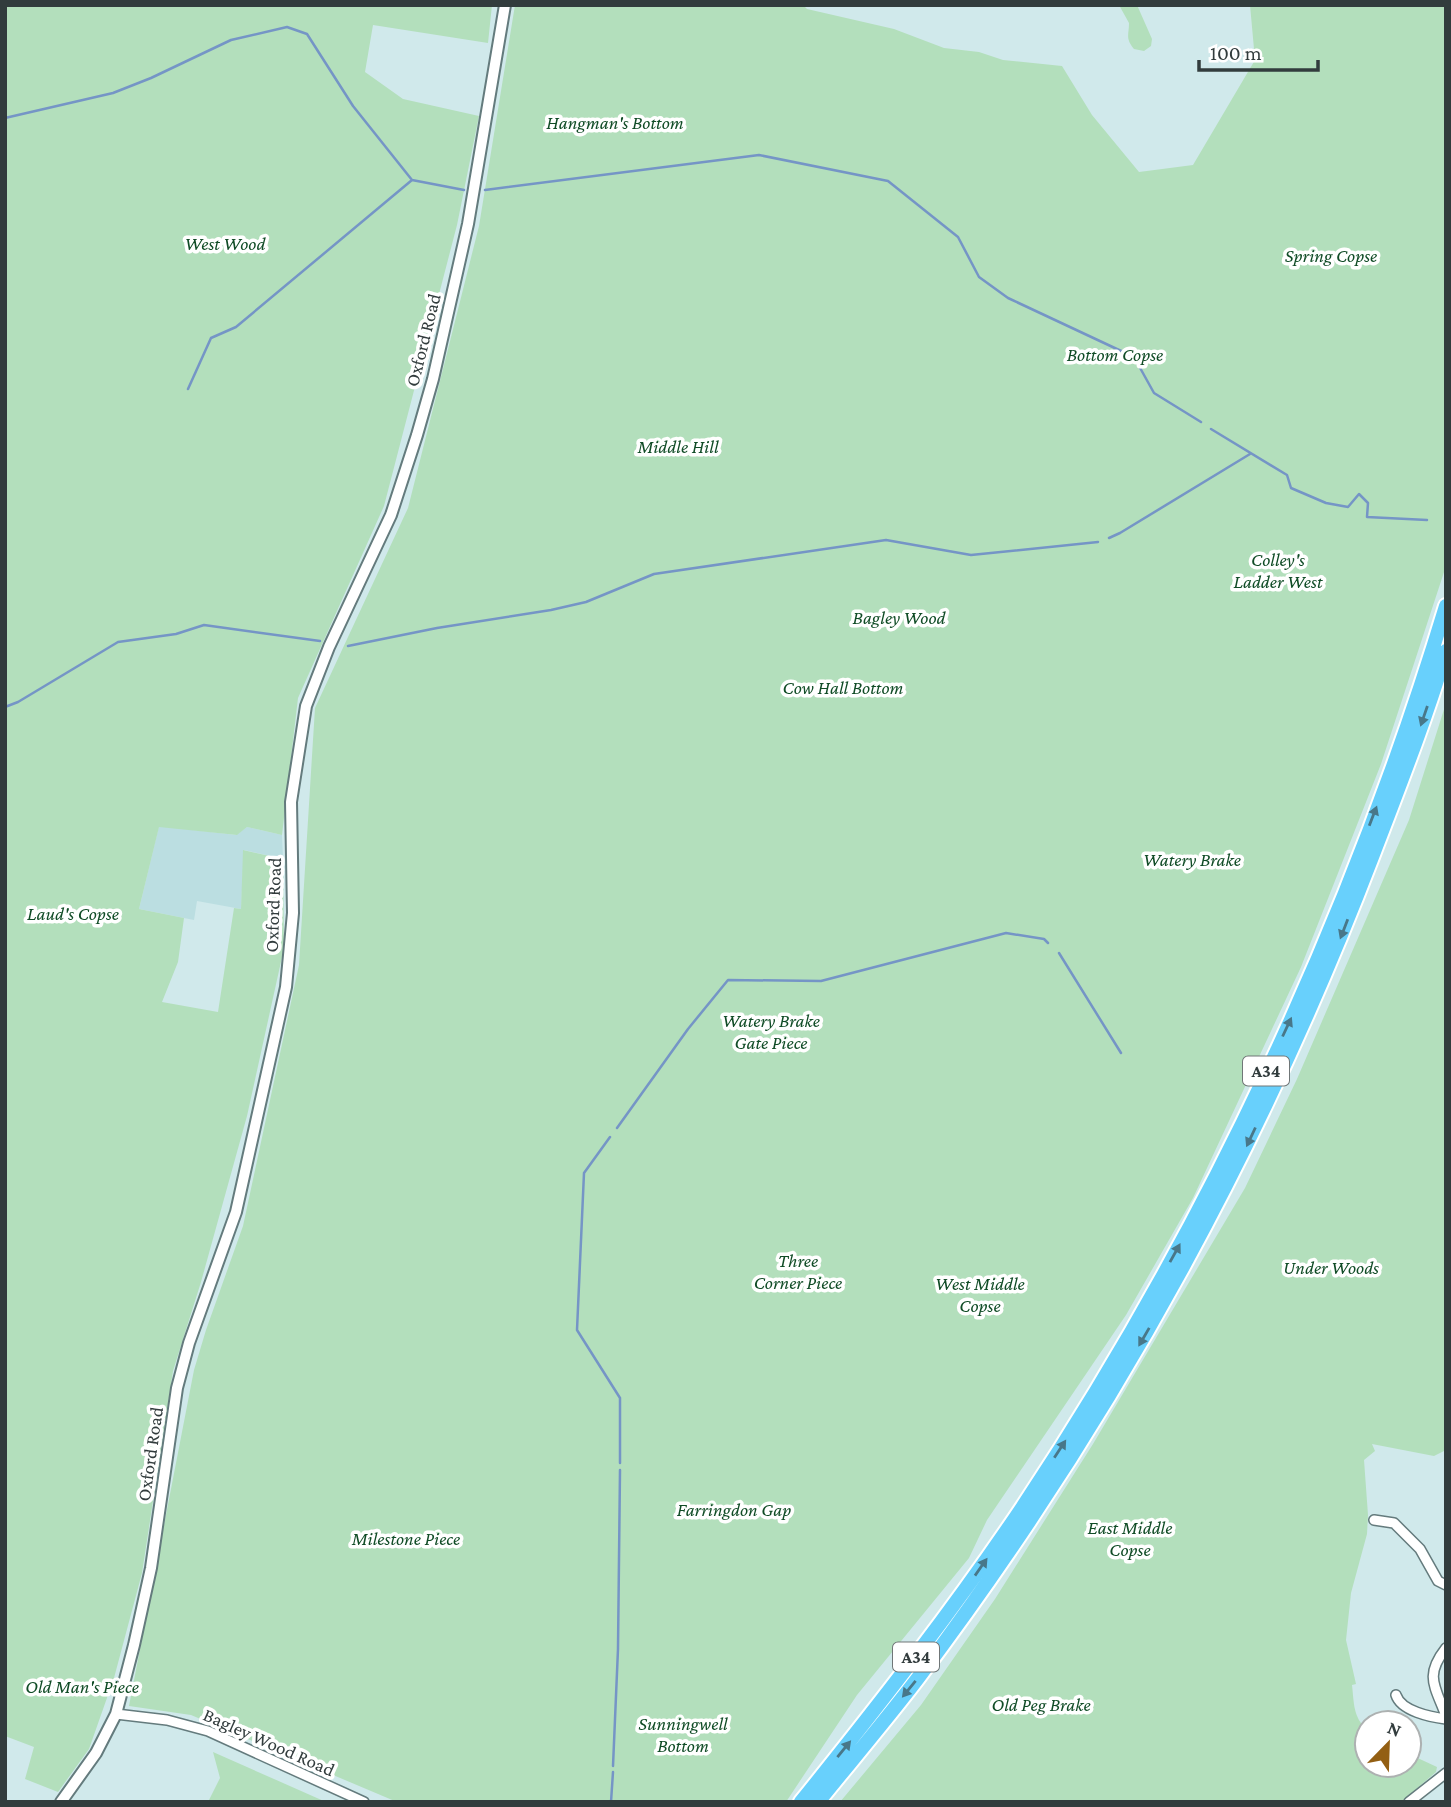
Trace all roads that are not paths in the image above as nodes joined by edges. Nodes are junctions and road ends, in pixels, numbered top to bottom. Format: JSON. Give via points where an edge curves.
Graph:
{"nodes":[{"id":1,"x":505,"y":5,"type":"edge"},
{"id":2,"x":1446,"y":606,"type":"edge"},
{"id":3,"x":1446,"y":651,"type":"edge"},
{"id":4,"x":1374,"y":1520,"type":"dead end"},
{"id":5,"x":1446,"y":1585,"type":"edge"},
{"id":6,"x":1446,"y":1648,"type":"edge"},
{"id":7,"x":1395,"y":1698,"type":"dead end"},
{"id":8,"x":116,"y":1714,"type":"junction"},
{"id":9,"x":1446,"y":1717,"type":"edge"},
{"id":10,"x":1446,"y":1773,"type":"edge"},
{"id":11,"x":61,"y":1802,"type":"edge"},
{"id":12,"x":364,"y":1802,"type":"edge"},
{"id":13,"x":801,"y":1802,"type":"edge"},
{"id":14,"x":818,"y":1802,"type":"edge"},
{"id":15,"x":1409,"y":1802,"type":"edge"}],
"edges":[{"from":1,"to":8,"type":"street","name":"Oxford Road","via":[[468,224],[429,390],[391,515],[306,706],[292,803],[293,913],[286,987],[236,1212],[177,1388],[151,1568]]},
{"from":13,"to":2,"type":"highway","number":"A34","one_way":true,"via":[[904,1673],[1023,1506],[1090,1401],[1192,1222],[1325,941],[1390,773]]},
{"from":3,"to":14,"type":"highway","number":"A34","one_way":true,"via":[[1403,778],[1311,1010],[1166,1299],[1102,1408],[982,1589]]},
{"from":4,"to":5,"type":"street","via":[[1394,1523],[1420,1549],[1438,1581]]},
{"from":6,"to":9,"type":"street","via":[[1432,1675]]},
{"from":7,"to":9,"type":"street","via":[[1433,1717]]},
{"from":8,"to":11,"type":"street","name":"Oxford Road","via":[[96,1753]]},
{"from":8,"to":12,"type":"street","name":"Bagley Wood Road","via":[[208,1731]]},
{"from":10,"to":15,"type":"street"}]}
